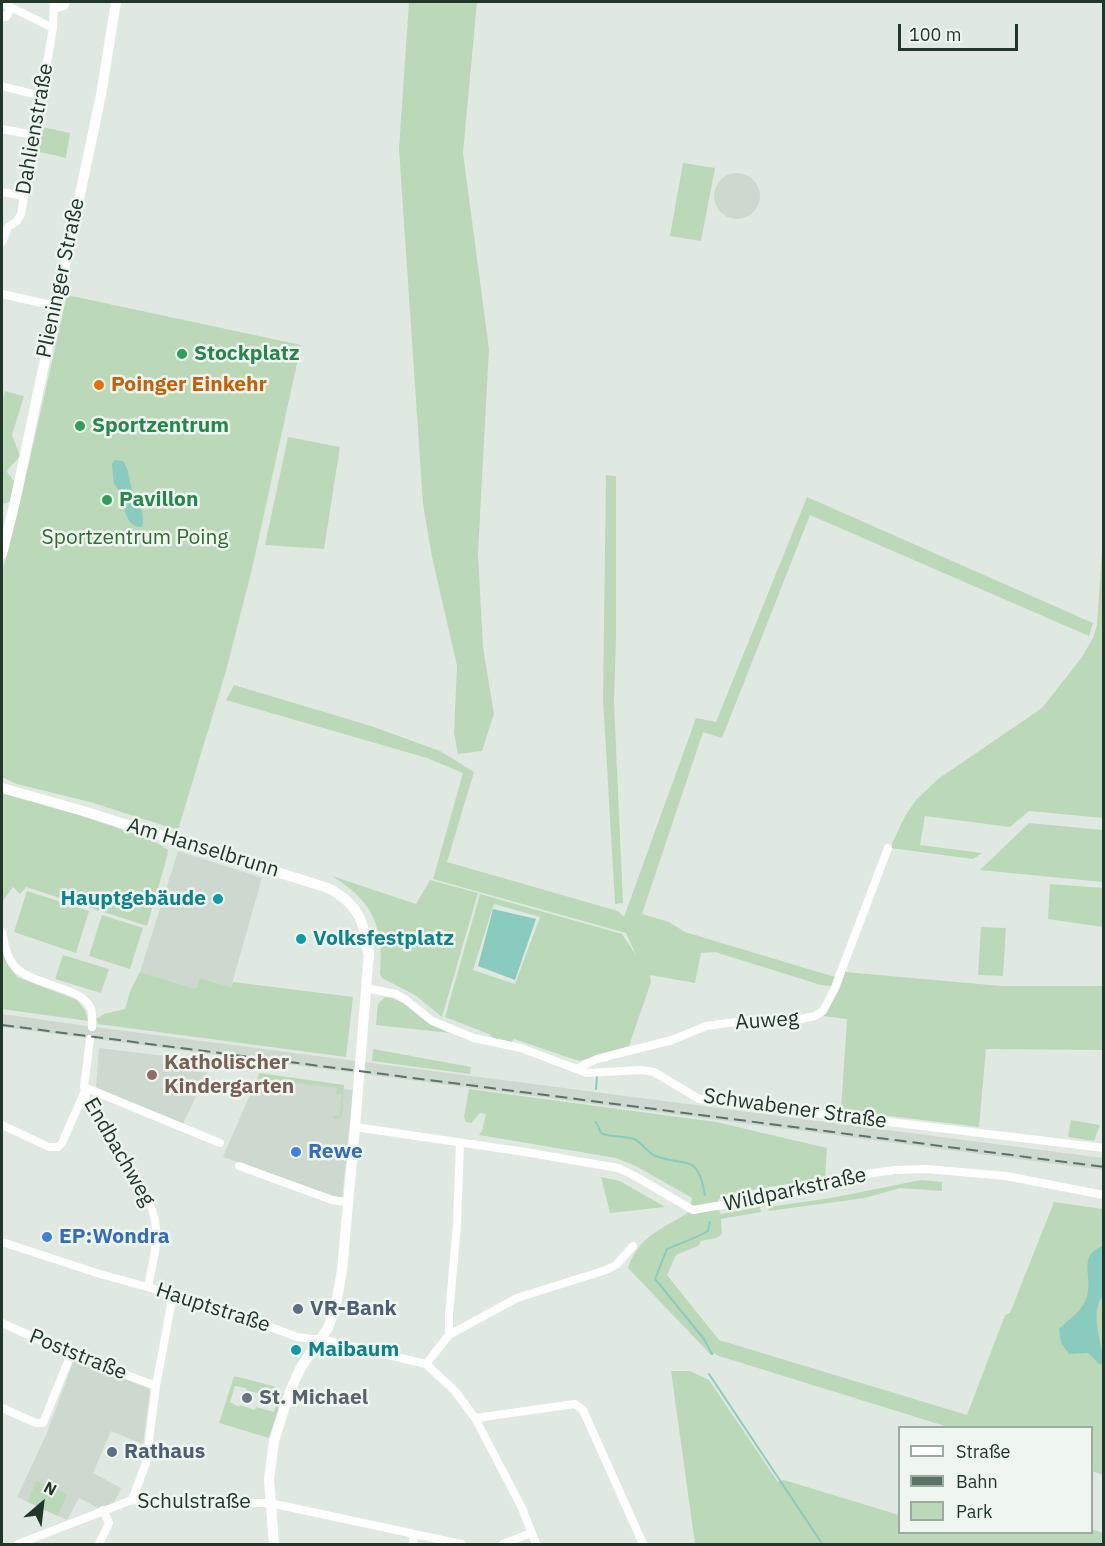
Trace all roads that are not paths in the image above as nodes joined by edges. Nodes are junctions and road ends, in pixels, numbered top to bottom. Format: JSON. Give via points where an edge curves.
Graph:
{"nodes":[{"id":1,"x":66,"y":2,"type":"edge"},
{"id":2,"x":116,"y":2,"type":"edge"},
{"id":3,"x":2,"y":3,"type":"edge"},
{"id":4,"x":54,"y":5,"type":"edge"},
{"id":5,"x":11,"y":8,"type":"junction"},
{"id":6,"x":2,"y":16,"type":"edge"},
{"id":7,"x":53,"y":28,"type":"junction"},
{"id":8,"x":2,"y":86,"type":"edge"},
{"id":9,"x":41,"y":96,"type":"junction"},
{"id":10,"x":2,"y":129,"type":"edge"},
{"id":11,"x":34,"y":135,"type":"junction"},
{"id":12,"x":2,"y":192,"type":"edge"},
{"id":13,"x":22,"y":196,"type":"junction"},
{"id":14,"x":2,"y":238,"type":"edge"},
{"id":15,"x":2,"y":294,"type":"edge"},
{"id":16,"x":55,"y":306,"type":"junction"},
{"id":17,"x":2,"y":554,"type":"edge"},
{"id":18,"x":2,"y":788,"type":"edge"},
{"id":19,"x":888,"y":848,"type":"dead end"},
{"id":20,"x":2,"y":932,"type":"edge"},
{"id":21,"x":366,"y":988,"type":"junction"},
{"id":22,"x":92,"y":1027,"type":"dead end"},
{"id":23,"x":90,"y":1039,"type":"dead end"},
{"id":24,"x":576,"y":1069,"type":"junction"},
{"id":25,"x":84,"y":1090,"type":"junction"},
{"id":26,"x":2,"y":1125,"type":"edge"},
{"id":27,"x":355,"y":1127,"type":"junction"},
{"id":28,"x":220,"y":1143,"type":"dead end"},
{"id":29,"x":460,"y":1143,"type":"junction"},
{"id":30,"x":1104,"y":1148,"type":"edge"},
{"id":31,"x":239,"y":1167,"type":"dead end"},
{"id":32,"x":1104,"y":1195,"type":"edge"},
{"id":33,"x":347,"y":1202,"type":"junction"},
{"id":34,"x":2,"y":1242,"type":"edge"},
{"id":35,"x":633,"y":1246,"type":"dead end"},
{"id":36,"x":148,"y":1287,"type":"junction"},
{"id":37,"x":172,"y":1294,"type":"junction"},
{"id":38,"x":2,"y":1323,"type":"edge"},
{"id":39,"x":449,"y":1335,"type":"junction"},
{"id":40,"x":319,"y":1341,"type":"junction"},
{"id":41,"x":71,"y":1354,"type":"junction"},
{"id":42,"x":426,"y":1364,"type":"junction"},
{"id":43,"x":156,"y":1386,"type":"junction"},
{"id":44,"x":2,"y":1408,"type":"edge"},
{"id":45,"x":475,"y":1418,"type":"junction"},
{"id":46,"x":132,"y":1500,"type":"junction"},
{"id":47,"x":270,"y":1503,"type":"junction"},
{"id":48,"x":103,"y":1510,"type":"junction"},
{"id":49,"x":531,"y":1533,"type":"junction"},
{"id":50,"x":414,"y":1535,"type":"junction"},
{"id":51,"x":18,"y":1545,"type":"edge"},
{"id":52,"x":99,"y":1545,"type":"edge"},
{"id":53,"x":274,"y":1545,"type":"edge"},
{"id":54,"x":412,"y":1545,"type":"edge"},
{"id":55,"x":461,"y":1545,"type":"edge"},
{"id":56,"x":503,"y":1545,"type":"edge"},
{"id":57,"x":536,"y":1545,"type":"edge"},
{"id":58,"x":643,"y":1545,"type":"edge"}],
"edges":[{"from":1,"to":4,"type":"street","name":"Dahlienstraße","via":[[64,6]]},
{"from":2,"to":16,"type":"street","name":"Plieninger Straße","via":[[101,95]]},
{"from":3,"to":5,"type":"street"},
{"from":4,"to":7,"type":"street","name":"Dahlienstraße"},
{"from":5,"to":6,"type":"street","via":[[6,17]]},
{"from":5,"to":7,"type":"street"},
{"from":7,"to":9,"type":"street","name":"Dahlienstraße"},
{"from":8,"to":9,"type":"street"},
{"from":9,"to":11,"type":"street","name":"Dahlienstraße"},
{"from":10,"to":11,"type":"street"},
{"from":11,"to":13,"type":"street","name":"Dahlienstraße"},
{"from":12,"to":13,"type":"street"},
{"from":13,"to":14,"type":"street","name":"Dahlienstraße","via":[[21,214]]},
{"from":15,"to":16,"type":"street"},
{"from":16,"to":17,"type":"street","name":"Plieninger Straße"},
{"from":18,"to":21,"type":"street","name":"Am Hanselbrunn","via":[[328,888],[356,911],[366,930],[371,970]]},
{"from":19,"to":24,"type":"street","name":"Auweg","via":[[823,1011],[801,1019],[706,1026]]},
{"from":20,"to":22,"type":"street","via":[[12,963],[22,972],[87,1002]]},
{"from":21,"to":24,"type":"street","name":"Schwabener Straße","via":[[396,994],[444,1028],[521,1048]]},
{"from":21,"to":27,"type":"street","name":"Am Hanselbrunn"},
{"from":23,"to":25,"type":"street","name":"Endbachweg"},
{"from":24,"to":30,"type":"street","name":"Schwabener Straße","via":[[654,1072],[706,1100]]},
{"from":25,"to":26,"type":"street","via":[[58,1148]]},
{"from":25,"to":28,"type":"street","name":"Endbachweg"},
{"from":25,"to":36,"type":"street","name":"Endbachweg","via":[[87,1102],[155,1217],[158,1232]]},
{"from":27,"to":29,"type":"street","name":"Wildparkstraße"},
{"from":27,"to":33,"type":"street","name":"Am Hanselbrunn"},
{"from":29,"to":32,"type":"street","name":"Wildparkstraße","via":[[625,1170],[693,1209],[811,1190],[860,1175],[894,1170],[1006,1176]]},
{"from":29,"to":39,"type":"street"},
{"from":31,"to":33,"type":"street"},
{"from":33,"to":40,"type":"street","name":"Am Hanselbrunn","via":[[336,1305]]},
{"from":34,"to":36,"type":"street","name":"Hauptstraße"},
{"from":35,"to":39,"type":"street","via":[[606,1270],[517,1298]]},
{"from":36,"to":37,"type":"street","name":"Hauptstraße"},
{"from":37,"to":40,"type":"street","name":"Hauptstraße"},
{"from":37,"to":43,"type":"street"},
{"from":38,"to":41,"type":"street","name":"Poststraße"},
{"from":39,"to":42,"type":"street"},
{"from":40,"to":42,"type":"street","name":"Hauptstraße"},
{"from":40,"to":47,"type":"street","name":"Am Hanselbrunn","via":[[301,1367],[278,1430],[270,1460]]},
{"from":41,"to":43,"type":"street","name":"Poststraße"},
{"from":41,"to":44,"type":"street","via":[[43,1423]]},
{"from":42,"to":45,"type":"street","via":[[462,1398]]},
{"from":43,"to":46,"type":"street","via":[[146,1463]]},
{"from":45,"to":49,"type":"street"},
{"from":45,"to":58,"type":"street","via":[[580,1406]]},
{"from":46,"to":47,"type":"street","name":"Schulstraße"},
{"from":46,"to":48,"type":"street","name":"Schulstraße"},
{"from":47,"to":50,"type":"street","name":"Schulstraße"},
{"from":47,"to":53,"type":"street","name":"Am Hanselbrunn"},
{"from":48,"to":51,"type":"street","name":"Schulstraße"},
{"from":48,"to":52,"type":"street","via":[[109,1523]]},
{"from":49,"to":56,"type":"street"},
{"from":49,"to":57,"type":"street"},
{"from":50,"to":54,"type":"street"},
{"from":50,"to":55,"type":"street","name":"Schulstraße"}]}
